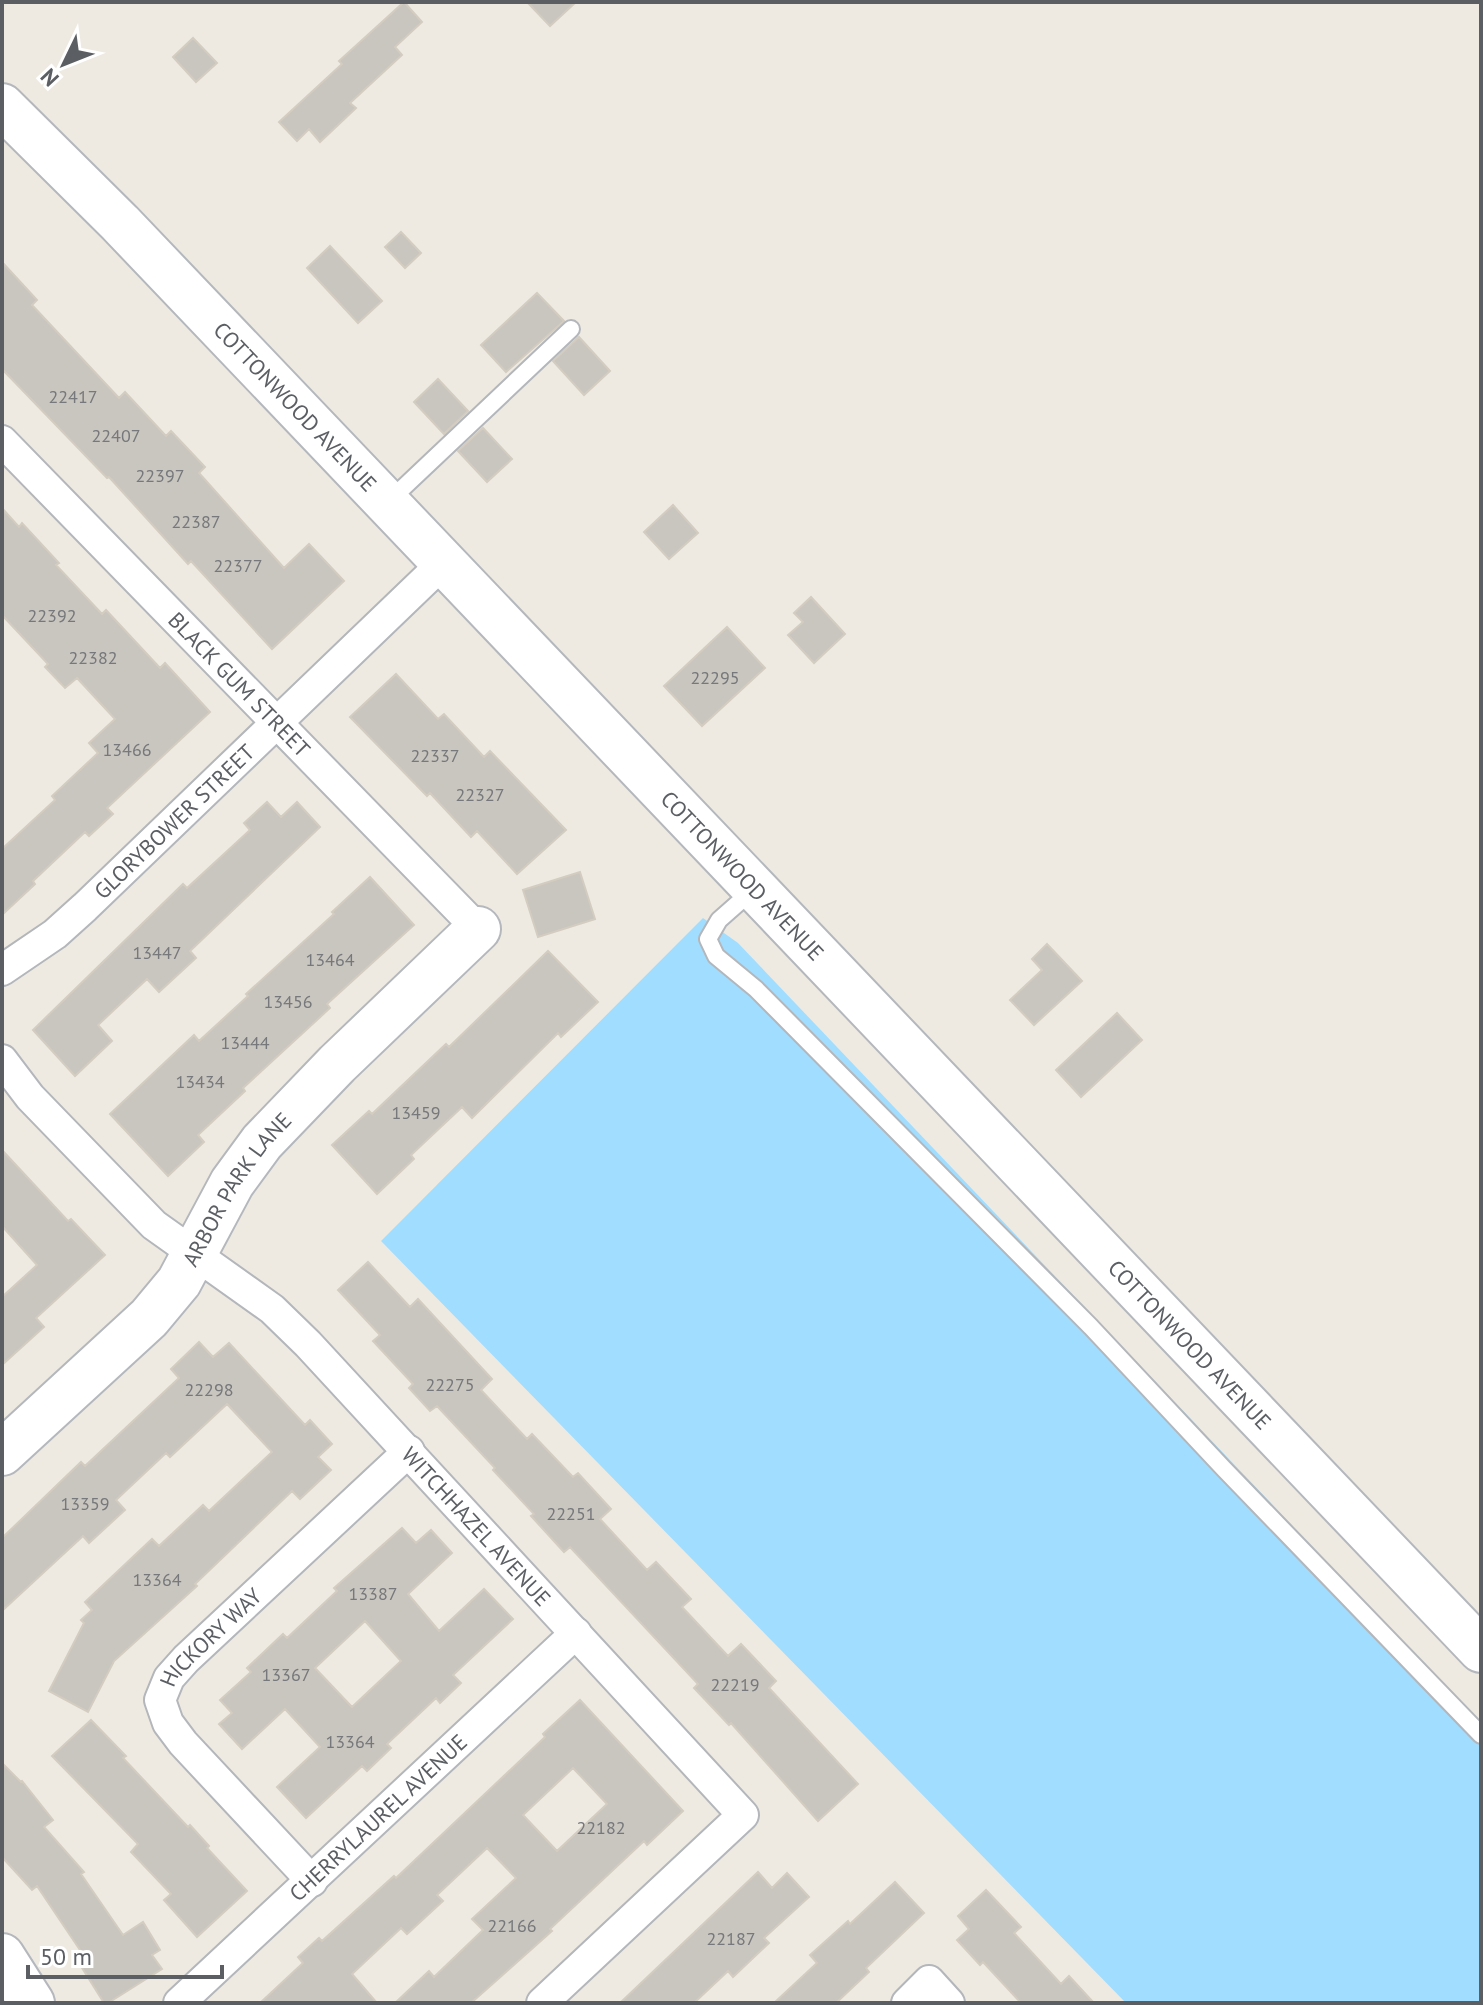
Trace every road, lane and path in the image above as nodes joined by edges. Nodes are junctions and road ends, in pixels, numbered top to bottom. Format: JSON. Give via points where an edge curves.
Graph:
{"nodes":[{"id":1,"x":2,"y":106,"type":"edge"},
{"id":2,"x":571,"y":329,"type":"dead end"},
{"id":3,"x":2,"y":441,"type":"edge"},
{"id":4,"x":387,"y":504,"type":"junction"},
{"id":5,"x":443,"y":563,"type":"junction"},
{"id":6,"x":276,"y":721,"type":"junction"},
{"id":7,"x":754,"y":888,"type":"junction"},
{"id":8,"x":478,"y":929,"type":"joint"},
{"id":9,"x":2,"y":970,"type":"edge"},
{"id":10,"x":2,"y":1060,"type":"edge"},
{"id":11,"x":194,"y":1254,"type":"junction"},
{"id":12,"x":409,"y":1451,"type":"junction"},
{"id":13,"x":2,"y":1453,"type":"edge"},
{"id":14,"x":576,"y":1633,"type":"junction"},
{"id":15,"x":1481,"y":1650,"type":"edge"},
{"id":16,"x":1481,"y":1735,"type":"edge"},
{"id":17,"x":312,"y":1881,"type":"junction"},
{"id":18,"x":2,"y":1956,"type":"edge"},
{"id":19,"x":939,"y":1992,"type":"edge"},
{"id":20,"x":32,"y":2003,"type":"edge"},
{"id":21,"x":179,"y":2003,"type":"edge"},
{"id":22,"x":542,"y":2003,"type":"edge"},
{"id":23,"x":907,"y":2003,"type":"edge"}],
"edges":[{"from":1,"to":4,"type":"street","name":"COTTONWOOD AVENUE"},
{"from":2,"to":4,"type":"lane"},
{"from":3,"to":6,"type":"street","name":"BLACK GUM STREET"},
{"from":4,"to":5,"type":"street","name":"COTTONWOOD AVENUE"},
{"from":5,"to":6,"type":"street","name":"GLORYBOWER STREET"},
{"from":5,"to":7,"type":"street","name":"COTTONWOOD AVENUE"},
{"from":6,"to":8,"type":"street","name":"BLACK GUM STREET"},
{"from":6,"to":9,"type":"street","name":"GLORYBOWER STREET","via":[[85,907]]},
{"from":7,"to":15,"type":"street","name":"COTTONWOOD AVENUE"},
{"from":7,"to":16,"type":"lane","via":[[719,920],[708,939],[716,956],[756,989],[1091,1327]]},
{"from":8,"to":11,"type":"street","name":"ARBOR PARK LANE","via":[[262,1142],[232,1183]]},
{"from":10,"to":11,"type":"street","name":"WITCHHAZEL AVENUE","via":[[75,1147],[154,1225]]},
{"from":11,"to":12,"type":"street","name":"WITCHHAZEL AVENUE","via":[[272,1309]]},
{"from":11,"to":13,"type":"street","name":"ARBOR PARK LANE","via":[[149,1318]]},
{"from":12,"to":14,"type":"street","name":"WITCHHAZEL AVENUE"},
{"from":12,"to":17,"type":"street","name":"HICKORY WAY","via":[[186,1659],[169,1678],[160,1700],[183,1743]]},
{"from":14,"to":17,"type":"street","name":"CHERRYLAUREL AVENUE"},
{"from":14,"to":22,"type":"street","name":"WITCHHAZEL AVENUE","via":[[743,1815]]},
{"from":17,"to":21,"type":"street","name":"CHERRYLAUREL AVENUE"},
{"from":18,"to":20,"type":"street"},
{"from":19,"to":23,"type":"street"}]}
